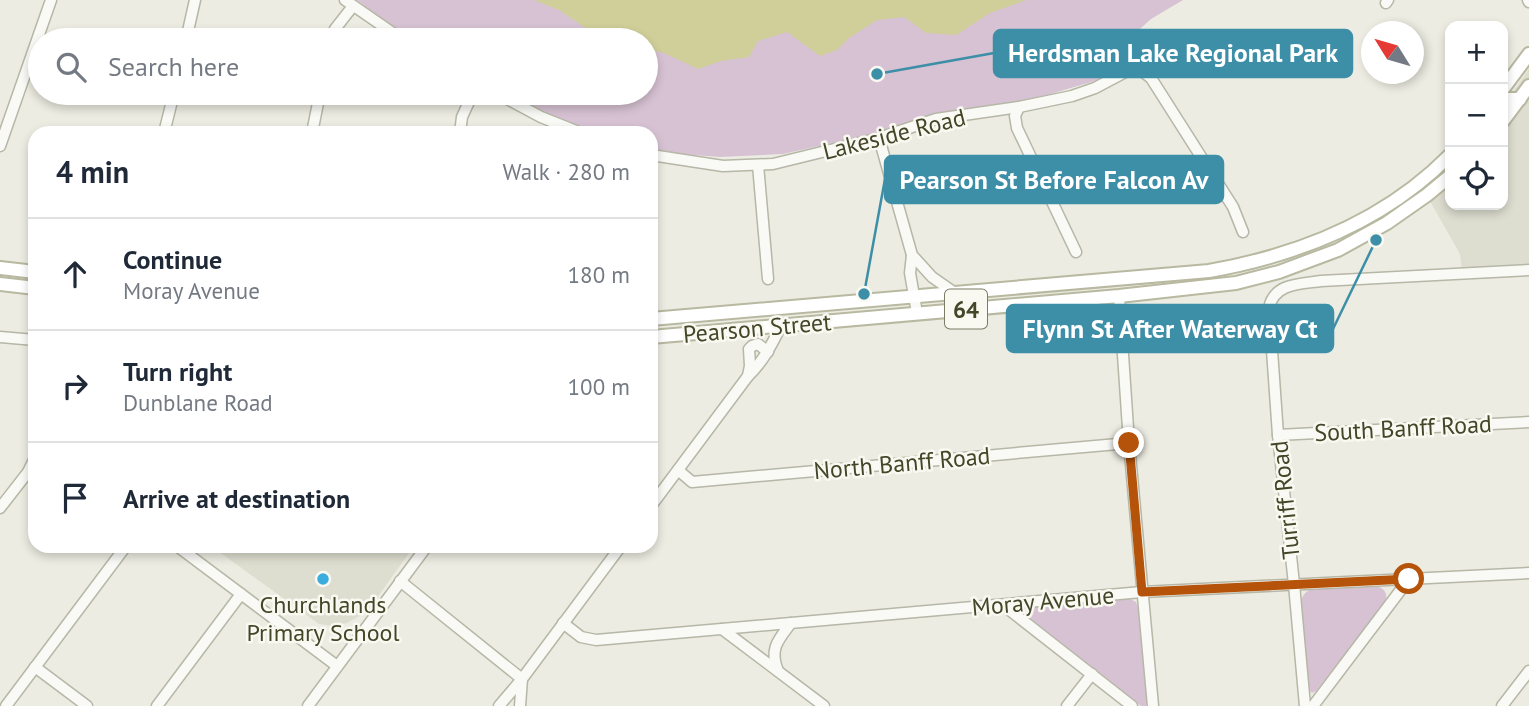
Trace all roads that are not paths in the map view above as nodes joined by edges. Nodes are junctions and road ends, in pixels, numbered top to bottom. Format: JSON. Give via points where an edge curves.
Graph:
{"nodes":[{"id":1,"x":51,"y":0,"type":"edge"},
{"id":2,"x":195,"y":0,"type":"edge"},
{"id":3,"x":349,"y":3,"type":"edge"},
{"id":4,"x":41,"y":28,"type":"edge"},
{"id":5,"x":189,"y":28,"type":"edge"},
{"id":6,"x":336,"y":28,"type":"edge"},
{"id":7,"x":385,"y":28,"type":"edge"},
{"id":8,"x":1529,"y":54,"type":"edge"},
{"id":9,"x":28,"y":66,"type":"edge"},
{"id":10,"x":1507,"y":84,"type":"edge"},
{"id":11,"x":1529,"y":86,"type":"edge"},
{"id":12,"x":1508,"y":99,"type":"edge"},
{"id":13,"x":1520,"y":99,"type":"junction"},
{"id":14,"x":171,"y":105,"type":"edge"},
{"id":15,"x":318,"y":105,"type":"edge"},
{"id":16,"x":468,"y":105,"type":"edge"},
{"id":17,"x":518,"y":105,"type":"edge"},
{"id":18,"x":1019,"y":107,"type":"junction"},
{"id":19,"x":1508,"y":115,"type":"edge"},
{"id":20,"x":166,"y":126,"type":"edge"},
{"id":21,"x":313,"y":126,"type":"edge"},
{"id":22,"x":461,"y":126,"type":"edge"},
{"id":23,"x":564,"y":126,"type":"edge"},
{"id":24,"x":879,"y":138,"type":"junction"},
{"id":25,"x":0,"y":146,"type":"edge"},
{"id":26,"x":658,"y":156,"type":"edge"},
{"id":27,"x":1445,"y":159,"type":"edge"},
{"id":28,"x":758,"y":165,"type":"junction"},
{"id":29,"x":1445,"y":180,"type":"edge"},
{"id":30,"x":1243,"y":232,"type":"dead end"},
{"id":31,"x":1076,"y":252,"type":"dead end"},
{"id":32,"x":912,"y":255,"type":"junction"},
{"id":33,"x":0,"y":268,"type":"edge"},
{"id":34,"x":1529,"y":270,"type":"edge"},
{"id":35,"x":28,"y":271,"type":"edge"},
{"id":36,"x":768,"y":279,"type":"dead end"},
{"id":37,"x":0,"y":284,"type":"edge"},
{"id":38,"x":28,"y":287,"type":"edge"},
{"id":39,"x":955,"y":293,"type":"junction"},
{"id":40,"x":913,"y":296,"type":"junction"},
{"id":41,"x":1119,"y":296,"type":"junction"},
{"id":42,"x":917,"y":313,"type":"junction"},
{"id":43,"x":658,"y":318,"type":"edge"},
{"id":44,"x":781,"y":326,"type":"junction"},
{"id":45,"x":658,"y":336,"type":"edge"},
{"id":46,"x":0,"y":337,"type":"edge"},
{"id":47,"x":28,"y":339,"type":"edge"},
{"id":48,"x":768,"y":352,"type":"junction"},
{"id":49,"x":748,"y":376,"type":"junction"},
{"id":50,"x":1529,"y":422,"type":"edge"},
{"id":51,"x":1278,"y":435,"type":"junction"},
{"id":52,"x":1129,"y":443,"type":"junction"},
{"id":53,"x":28,"y":470,"type":"edge"},
{"id":54,"x":678,"y":470,"type":"junction"},
{"id":55,"x":658,"y":497,"type":"edge"},
{"id":56,"x":0,"y":508,"type":"edge"},
{"id":57,"x":121,"y":553,"type":"edge"},
{"id":58,"x":186,"y":553,"type":"edge"},
{"id":59,"x":422,"y":553,"type":"edge"},
{"id":60,"x":616,"y":553,"type":"edge"},
{"id":61,"x":1529,"y":573,"type":"edge"},
{"id":62,"x":1409,"y":579,"type":"junction"},
{"id":63,"x":400,"y":581,"type":"junction"},
{"id":64,"x":1294,"y":584,"type":"junction"},
{"id":65,"x":1142,"y":592,"type":"junction"},
{"id":66,"x":241,"y":594,"type":"junction"},
{"id":67,"x":1003,"y":605,"type":"junction"},
{"id":68,"x":791,"y":623,"type":"junction"},
{"id":69,"x":563,"y":624,"type":"junction"},
{"id":70,"x":722,"y":629,"type":"junction"},
{"id":71,"x":337,"y":666,"type":"junction"},
{"id":72,"x":34,"y":667,"type":"junction"},
{"id":73,"x":1529,"y":671,"type":"edge"},
{"id":74,"x":779,"y":672,"type":"junction"},
{"id":75,"x":1092,"y":674,"type":"junction"},
{"id":76,"x":522,"y":679,"type":"junction"},
{"id":77,"x":3,"y":705,"type":"edge"},
{"id":78,"x":87,"y":706,"type":"edge"},
{"id":79,"x":157,"y":706,"type":"edge"},
{"id":80,"x":308,"y":706,"type":"edge"},
{"id":81,"x":499,"y":706,"type":"edge"},
{"id":82,"x":520,"y":706,"type":"edge"},
{"id":83,"x":824,"y":706,"type":"edge"},
{"id":84,"x":1067,"y":706,"type":"edge"},
{"id":85,"x":1132,"y":706,"type":"edge"},
{"id":86,"x":1153,"y":706,"type":"edge"},
{"id":87,"x":1305,"y":706,"type":"edge"},
{"id":88,"x":1313,"y":706,"type":"edge"},
{"id":89,"x":1502,"y":706,"type":"edge"}],
"edges":[{"from":1,"to":4,"type":"street"},
{"from":2,"to":5,"type":"street"},
{"from":3,"to":6,"type":"street"},
{"from":3,"to":7,"type":"street"},
{"from":8,"to":10,"type":"main road"},
{"from":9,"to":25,"type":"street"},
{"from":11,"to":13,"type":"main road"},
{"from":12,"to":13,"type":"main road"},
{"from":13,"to":19,"type":"main road"},
{"from":14,"to":20,"type":"street"},
{"from":15,"to":21,"type":"street"},
{"from":16,"to":22,"type":"street"},
{"from":17,"to":23,"type":"street"},
{"from":18,"to":24,"type":"street","name":"Lakeside Road","via":[[936,119]]},
{"from":18,"to":30,"type":"street","name":"Lakeside Road","via":[[1072,96],[1131,69],[1142,71],[1151,78],[1233,207]]},
{"from":18,"to":31,"type":"street","via":[[1017,128]]},
{"from":24,"to":28,"type":"street","name":"Lakeside Road"},
{"from":24,"to":32,"type":"street"},
{"from":26,"to":28,"type":"street","name":"Lakeside Road","via":[[723,166]]},
{"from":27,"to":39,"type":"main road","name":"Pearson Street","number":"64","via":[[1405,193],[1350,226],[1263,260],[1209,271]]},
{"from":28,"to":36,"type":"street"},
{"from":29,"to":41,"type":"main road","name":"Pearson Street","number":"64","via":[[1387,223],[1338,250],[1279,272],[1236,283]]},
{"from":32,"to":39,"type":"street"},
{"from":32,"to":40,"type":"street"},
{"from":33,"to":35,"type":"main road"},
{"from":34,"to":51,"type":"street","name":"Turriff Road","via":[[1321,281],[1279,290],[1269,308]]},
{"from":37,"to":38,"type":"main road"},
{"from":39,"to":40,"type":"main road","name":"Pearson Street","number":"64"},
{"from":40,"to":42,"type":"street"},
{"from":40,"to":43,"type":"main road","name":"Pearson Street","number":"64"},
{"from":41,"to":42,"type":"main road","name":"Pearson Street","number":"64"},
{"from":41,"to":52,"type":"street"},
{"from":42,"to":44,"type":"main road","name":"Pearson Street","number":"64"},
{"from":44,"to":45,"type":"main road","name":"Pearson Street","number":"64"},
{"from":44,"to":48,"type":"street"},
{"from":46,"to":47,"type":"street"},
{"from":48,"to":49,"type":"street"},
{"from":48,"to":49,"type":"street","via":[[758,344],[749,349]]},
{"from":49,"to":54,"type":"street"},
{"from":50,"to":51,"type":"street","name":"South Banff Road"},
{"from":51,"to":64,"type":"street","name":"Turriff Road"},
{"from":52,"to":54,"type":"street","name":"North Banff Road","via":[[692,482]]},
{"from":52,"to":65,"type":"street"},
{"from":53,"to":56,"type":"street"},
{"from":54,"to":55,"type":"street"},
{"from":57,"to":72,"type":"street"},
{"from":58,"to":66,"type":"street"},
{"from":59,"to":63,"type":"street"},
{"from":60,"to":69,"type":"street"},
{"from":61,"to":62,"type":"street","name":"Moray Avenue"},
{"from":62,"to":64,"type":"street","name":"Moray Avenue"},
{"from":62,"to":88,"type":"street"},
{"from":63,"to":71,"type":"street"},
{"from":63,"to":76,"type":"street"},
{"from":64,"to":65,"type":"street","name":"Moray Avenue"},
{"from":64,"to":87,"type":"street","name":"Turriff Road"},
{"from":65,"to":67,"type":"street","name":"Moray Avenue"},
{"from":65,"to":86,"type":"street"},
{"from":66,"to":71,"type":"street"},
{"from":66,"to":79,"type":"street"},
{"from":67,"to":68,"type":"street","name":"Moray Avenue"},
{"from":67,"to":75,"type":"street"},
{"from":68,"to":70,"type":"street","name":"Moray Avenue"},
{"from":68,"to":74,"type":"street","via":[[775,649]]},
{"from":69,"to":70,"type":"street","name":"Moray Avenue","via":[[581,637],[596,640]]},
{"from":69,"to":76,"type":"street"},
{"from":70,"to":74,"type":"street"},
{"from":71,"to":80,"type":"street"},
{"from":72,"to":77,"type":"street"},
{"from":72,"to":78,"type":"street"},
{"from":73,"to":89,"type":"street"},
{"from":74,"to":83,"type":"street"},
{"from":75,"to":84,"type":"street"},
{"from":75,"to":85,"type":"street"},
{"from":76,"to":81,"type":"street"},
{"from":76,"to":82,"type":"street"}]}
